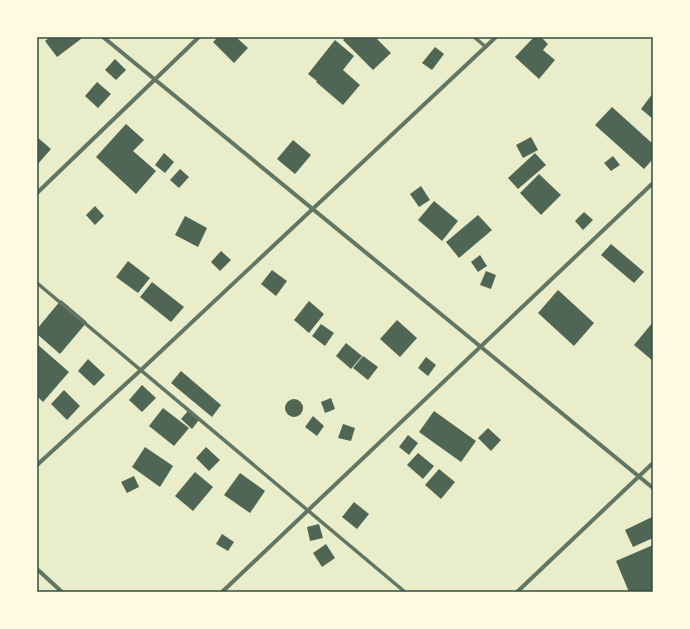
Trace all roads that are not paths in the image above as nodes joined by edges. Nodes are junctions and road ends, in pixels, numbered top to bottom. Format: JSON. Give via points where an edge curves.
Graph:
{"nodes":[{"id":1,"x":103,"y":37,"type":"edge"},
{"id":2,"x":199,"y":37,"type":"edge"},
{"id":3,"x":474,"y":37,"type":"edge"},
{"id":4,"x":496,"y":37,"type":"edge"},
{"id":5,"x":486,"y":47,"type":"junction"},
{"id":6,"x":155,"y":79,"type":"junction"},
{"id":7,"x":653,"y":183,"type":"edge"},
{"id":8,"x":37,"y":193,"type":"edge"},
{"id":9,"x":313,"y":209,"type":"junction"},
{"id":10,"x":37,"y":283,"type":"edge"},
{"id":11,"x":481,"y":347,"type":"junction"},
{"id":12,"x":141,"y":370,"type":"junction"},
{"id":13,"x":653,"y":463,"type":"edge"},
{"id":14,"x":37,"y":464,"type":"edge"},
{"id":15,"x":639,"y":476,"type":"junction"},
{"id":16,"x":653,"y":488,"type":"edge"},
{"id":17,"x":308,"y":510,"type":"junction"},
{"id":18,"x":37,"y":569,"type":"edge"},
{"id":19,"x":62,"y":592,"type":"edge"},
{"id":20,"x":222,"y":592,"type":"edge"},
{"id":21,"x":405,"y":592,"type":"edge"},
{"id":22,"x":517,"y":592,"type":"edge"}],
"edges":[{"from":1,"to":6,"type":"street"},
{"from":2,"to":6,"type":"street"},
{"from":3,"to":5,"type":"street"},
{"from":4,"to":5,"type":"street"},
{"from":5,"to":9,"type":"street"},
{"from":6,"to":8,"type":"street"},
{"from":6,"to":9,"type":"street"},
{"from":7,"to":11,"type":"street"},
{"from":9,"to":11,"type":"street"},
{"from":9,"to":12,"type":"street"},
{"from":10,"to":12,"type":"street"},
{"from":11,"to":15,"type":"street"},
{"from":11,"to":17,"type":"street"},
{"from":12,"to":14,"type":"street"},
{"from":12,"to":17,"type":"street"},
{"from":13,"to":15,"type":"street"},
{"from":15,"to":16,"type":"street"},
{"from":15,"to":22,"type":"street"},
{"from":17,"to":20,"type":"street"},
{"from":17,"to":21,"type":"street"},
{"from":18,"to":19,"type":"street"}]}
